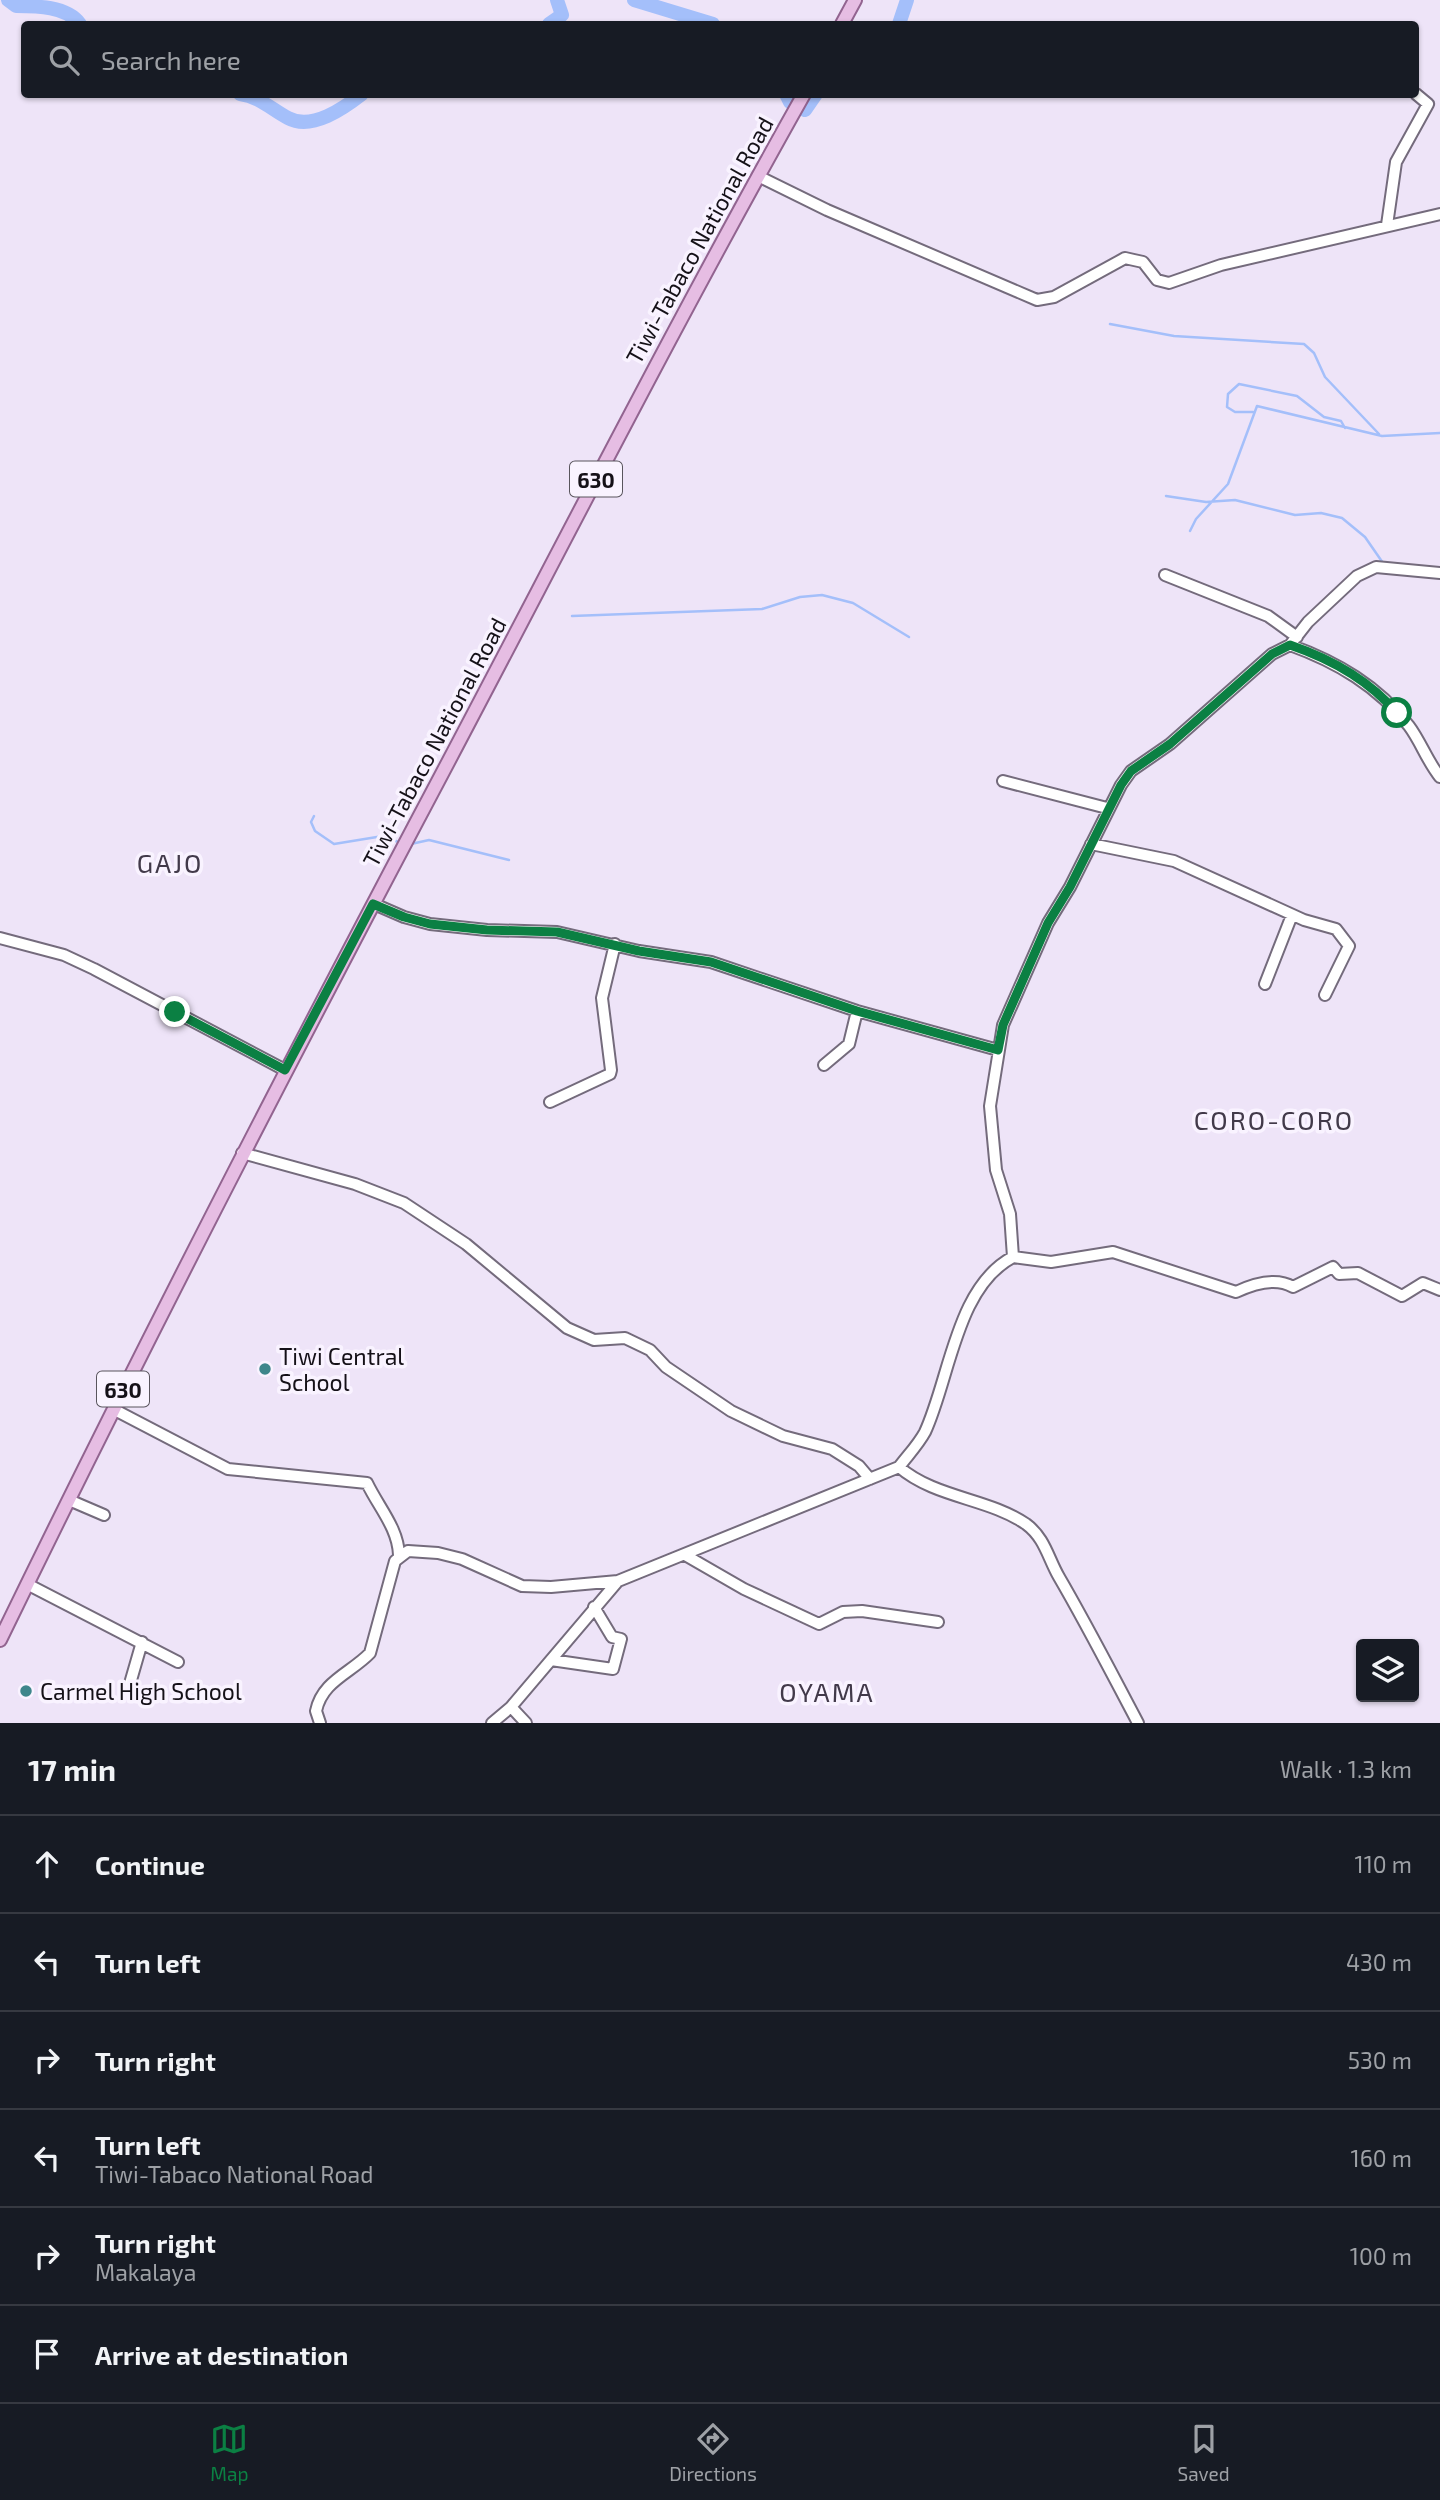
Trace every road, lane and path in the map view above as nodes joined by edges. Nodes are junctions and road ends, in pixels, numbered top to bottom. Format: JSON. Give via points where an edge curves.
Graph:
{"nodes":[{"id":1,"x":855,"y":0,"type":"edge"},
{"id":2,"x":844,"y":21,"type":"edge"},
{"id":3,"x":1419,"y":96,"type":"edge"},
{"id":4,"x":802,"y":98,"type":"edge"},
{"id":5,"x":758,"y":176,"type":"junction"},
{"id":6,"x":1440,"y":214,"type":"edge"},
{"id":7,"x":1387,"y":225,"type":"junction"},
{"id":8,"x":1440,"y":573,"type":"edge"},
{"id":9,"x":1165,"y":575,"type":"dead end"},
{"id":10,"x":1294,"y":641,"type":"junction"},
{"id":11,"x":1440,"y":777,"type":"edge"},
{"id":12,"x":1003,"y":781,"type":"dead end"},
{"id":13,"x":1107,"y":807,"type":"junction"},
{"id":14,"x":1091,"y":844,"type":"junction"},
{"id":15,"x":373,"y":904,"type":"junction"},
{"id":16,"x":1292,"y":915,"type":"junction"},
{"id":17,"x":0,"y":937,"type":"edge"},
{"id":18,"x":615,"y":944,"type":"junction"},
{"id":19,"x":1265,"y":984,"type":"dead end"},
{"id":20,"x":1325,"y":995,"type":"dead end"},
{"id":21,"x":857,"y":1011,"type":"junction"},
{"id":22,"x":998,"y":1050,"type":"junction"},
{"id":23,"x":824,"y":1065,"type":"dead end"},
{"id":24,"x":285,"y":1070,"type":"junction"},
{"id":25,"x":550,"y":1102,"type":"dead end"},
{"id":26,"x":242,"y":1153,"type":"junction"},
{"id":27,"x":1013,"y":1256,"type":"junction"},
{"id":28,"x":1440,"y":1290,"type":"edge"},
{"id":29,"x":113,"y":1409,"type":"junction"},
{"id":30,"x":899,"y":1467,"type":"junction"},
{"id":31,"x":870,"y":1479,"type":"junction"},
{"id":32,"x":69,"y":1500,"type":"junction"},
{"id":33,"x":104,"y":1515,"type":"dead end"},
{"id":34,"x":399,"y":1555,"type":"junction"},
{"id":35,"x":685,"y":1555,"type":"junction"},
{"id":36,"x":618,"y":1581,"type":"junction"},
{"id":37,"x":27,"y":1584,"type":"junction"},
{"id":38,"x":594,"y":1607,"type":"junction"},
{"id":39,"x":938,"y":1622,"type":"dead end"},
{"id":40,"x":0,"y":1640,"type":"edge"},
{"id":41,"x":142,"y":1642,"type":"junction"},
{"id":42,"x":551,"y":1660,"type":"junction"},
{"id":43,"x":178,"y":1662,"type":"dead end"},
{"id":44,"x":129,"y":1687,"type":"dead end"},
{"id":45,"x":511,"y":1707,"type":"junction"},
{"id":46,"x":320,"y":1723,"type":"edge"},
{"id":47,"x":492,"y":1723,"type":"edge"},
{"id":48,"x":526,"y":1723,"type":"edge"},
{"id":49,"x":1138,"y":1723,"type":"edge"}],
"edges":[{"from":1,"to":2,"type":"main road"},
{"from":3,"to":7,"type":"street","via":[[1428,104],[1396,162]]},
{"from":4,"to":5,"type":"main road","name":"Tiwi-Tabaco National Road","number":"630"},
{"from":5,"to":7,"type":"street","via":[[1037,300],[1054,298],[1125,258],[1143,262],[1157,280],[1169,282]]},
{"from":5,"to":15,"type":"main road","name":"Tiwi-Tabaco National Road","number":"630","via":[[635,401]]},
{"from":6,"to":7,"type":"street"},
{"from":8,"to":10,"type":"street","via":[[1377,567],[1357,576]]},
{"from":9,"to":10,"type":"street","via":[[1268,616]]},
{"from":10,"to":11,"type":"street","via":[[1384,697],[1410,727]]},
{"from":10,"to":13,"type":"street","via":[[1272,654],[1170,744],[1131,771]]},
{"from":12,"to":13,"type":"street"},
{"from":13,"to":14,"type":"street"},
{"from":14,"to":16,"type":"street","via":[[1160,856]]},
{"from":14,"to":22,"type":"street","via":[[1048,923],[1003,1025]]},
{"from":15,"to":18,"type":"street","via":[[430,924],[557,932]]},
{"from":15,"to":24,"type":"main road","name":"Tiwi-Tabaco National Road","number":"630"},
{"from":16,"to":19,"type":"street"},
{"from":16,"to":20,"type":"street","via":[[1336,929],[1349,946]]},
{"from":17,"to":24,"type":"street","via":[[64,955]]},
{"from":18,"to":21,"type":"street","via":[[731,967]]},
{"from":18,"to":25,"type":"street","via":[[602,998],[610,1073]]},
{"from":21,"to":22,"type":"street"},
{"from":21,"to":23,"type":"street","via":[[849,1044]]},
{"from":22,"to":27,"type":"street","via":[[990,1106],[996,1170],[1010,1214]]},
{"from":24,"to":26,"type":"main road","name":"Tiwi-Tabaco National Road","number":"630"},
{"from":26,"to":29,"type":"main road","name":"Tiwi-Tabaco National Road","number":"630"},
{"from":26,"to":31,"type":"street","via":[[355,1184],[404,1203],[466,1244],[567,1328],[594,1339],[625,1338],[650,1350],[666,1367],[731,1411],[783,1436],[832,1449]]},
{"from":27,"to":28,"type":"street","via":[[1051,1262],[1113,1252],[1236,1292],[1254,1284],[1283,1282],[1293,1287],[1333,1267],[1339,1274],[1359,1273],[1402,1296],[1423,1283]]},
{"from":27,"to":30,"type":"street","via":[[989,1275],[967,1310],[925,1432]]},
{"from":29,"to":32,"type":"main road","name":"Tiwi-Tabaco National Road","number":"630"},
{"from":29,"to":34,"type":"street","via":[[228,1469],[367,1483],[396,1530]]},
{"from":30,"to":31,"type":"street"},
{"from":30,"to":49,"type":"street","via":[[937,1489],[1004,1513],[1042,1538]]},
{"from":31,"to":35,"type":"street"},
{"from":32,"to":33,"type":"street"},
{"from":32,"to":37,"type":"main road","name":"Tiwi-Tabaco National Road","number":"630"},
{"from":34,"to":36,"type":"street","via":[[419,1550],[462,1559],[522,1586]]},
{"from":34,"to":46,"type":"street","via":[[370,1653],[339,1675],[323,1695],[316,1711]]},
{"from":35,"to":36,"type":"street"},
{"from":35,"to":39,"type":"street","via":[[744,1590],[819,1624],[843,1612],[862,1611]]},
{"from":36,"to":38,"type":"street"},
{"from":37,"to":40,"type":"main road","name":"Tiwi-Tabaco National Road","number":"630"},
{"from":37,"to":41,"type":"street"},
{"from":38,"to":42,"type":"street"},
{"from":38,"to":42,"type":"street","via":[[612,1637],[621,1639],[613,1669]]},
{"from":41,"to":43,"type":"street"},
{"from":41,"to":44,"type":"street"},
{"from":42,"to":45,"type":"street"},
{"from":45,"to":47,"type":"street"},
{"from":45,"to":48,"type":"street"}]}
